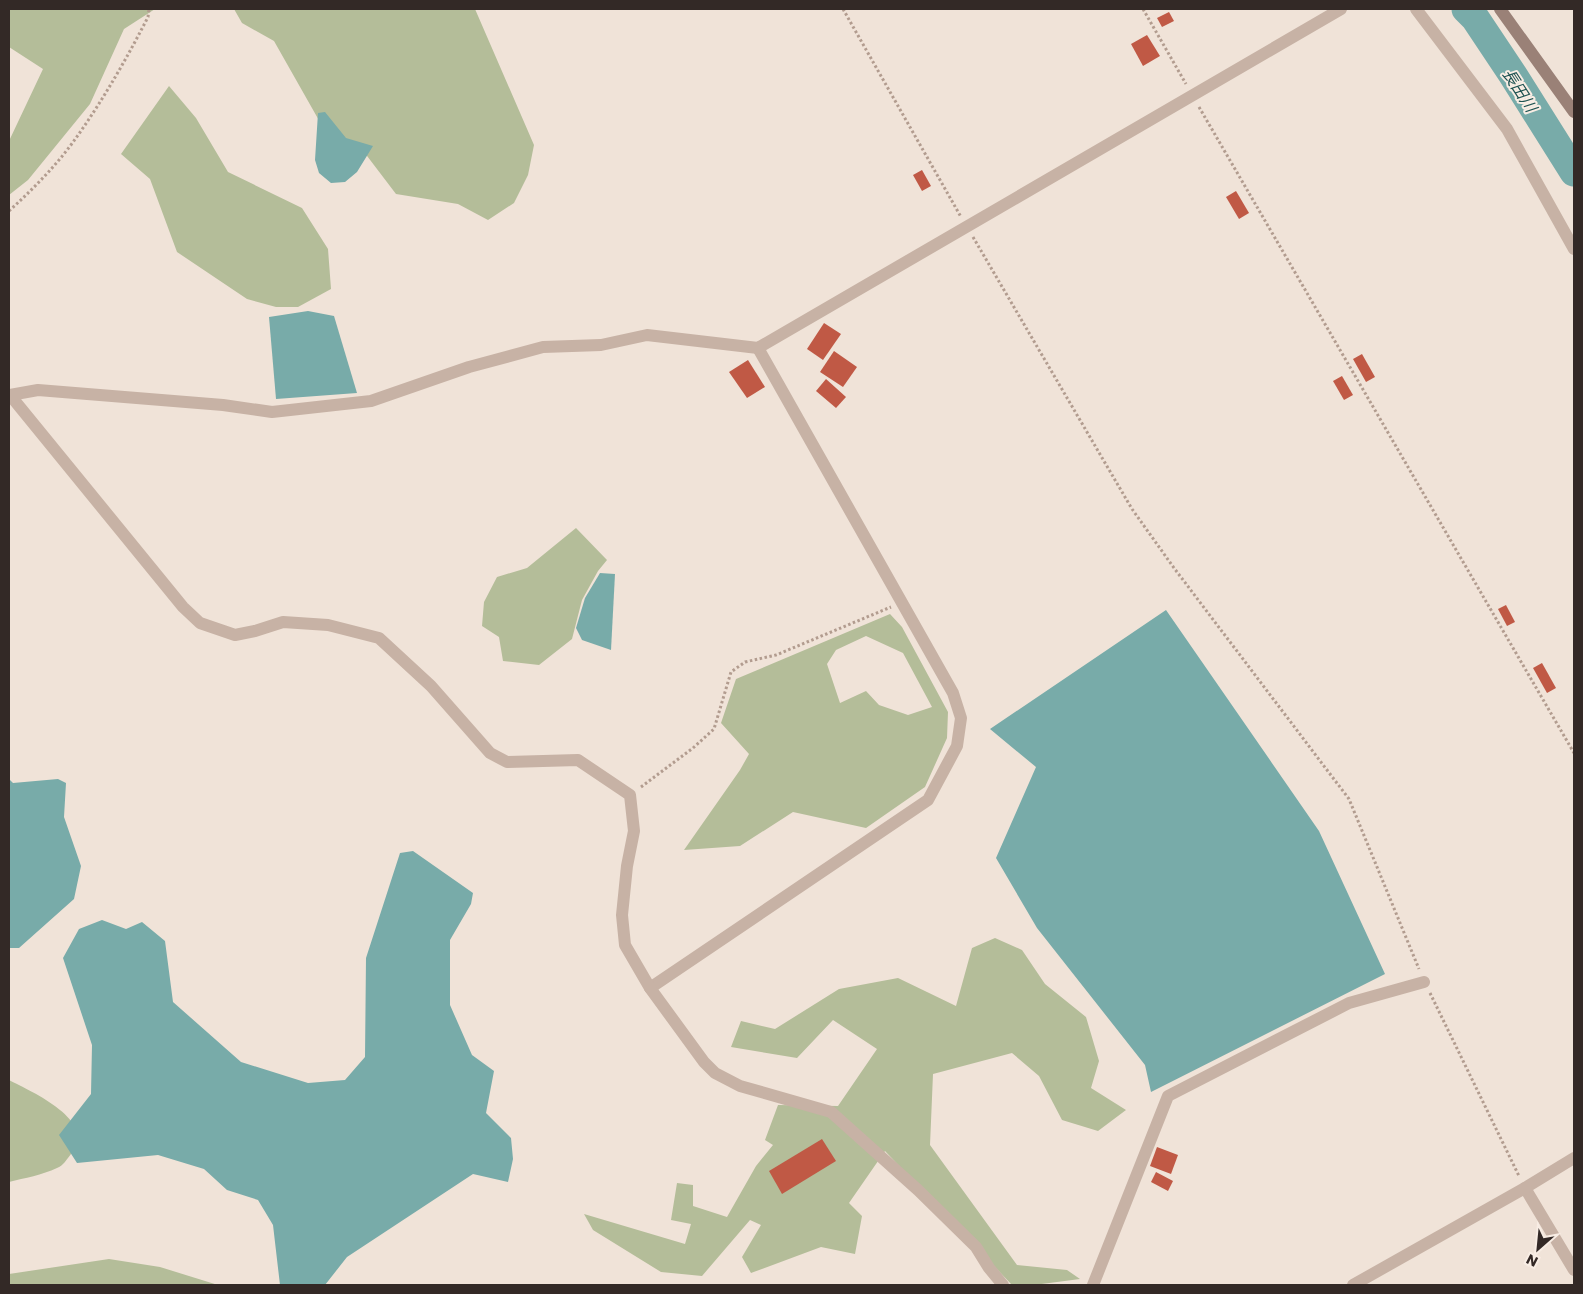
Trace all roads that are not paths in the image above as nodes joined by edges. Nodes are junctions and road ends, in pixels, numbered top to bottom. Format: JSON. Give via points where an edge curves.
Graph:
{"nodes":[{"id":1,"x":1341,"y":9,"type":"edge"},
{"id":2,"x":1416,"y":9,"type":"edge"},
{"id":3,"x":1500,"y":9,"type":"edge"},
{"id":4,"x":1574,"y":112,"type":"edge"},
{"id":5,"x":1574,"y":248,"type":"edge"},
{"id":6,"x":758,"y":348,"type":"junction"},
{"id":7,"x":1424,"y":982,"type":"road end"},
{"id":8,"x":650,"y":988,"type":"junction"},
{"id":9,"x":1574,"y":1158,"type":"edge"},
{"id":10,"x":1525,"y":1188,"type":"junction"},
{"id":11,"x":1574,"y":1270,"type":"edge"},
{"id":12,"x":1003,"y":1285,"type":"edge"},
{"id":13,"x":1093,"y":1285,"type":"edge"},
{"id":14,"x":1353,"y":1285,"type":"edge"}],
"edges":[{"from":1,"to":6,"type":"street"},
{"from":2,"to":5,"type":"street","via":[[1508,128]]},
{"from":3,"to":4,"type":"main road"},
{"from":6,"to":8,"type":"street","via":[[953,693],[961,718],[957,746],[928,800]]},
{"from":6,"to":8,"type":"street","via":[[648,335],[600,345],[543,347],[469,367],[371,401],[272,412],[38,390],[10,396],[183,607],[200,623],[235,635],[283,622],[328,625],[379,638],[431,686],[490,753],[507,762],[578,760],[630,795],[634,831],[622,915],[625,945]]},
{"from":7,"to":13,"type":"street","via":[[1349,1003],[1168,1096]]},
{"from":8,"to":12,"type":"street","via":[[715,1073],[740,1086],[831,1112],[976,1247]]},
{"from":9,"to":10,"type":"street"},
{"from":10,"to":11,"type":"street"},
{"from":10,"to":14,"type":"street"}]}
